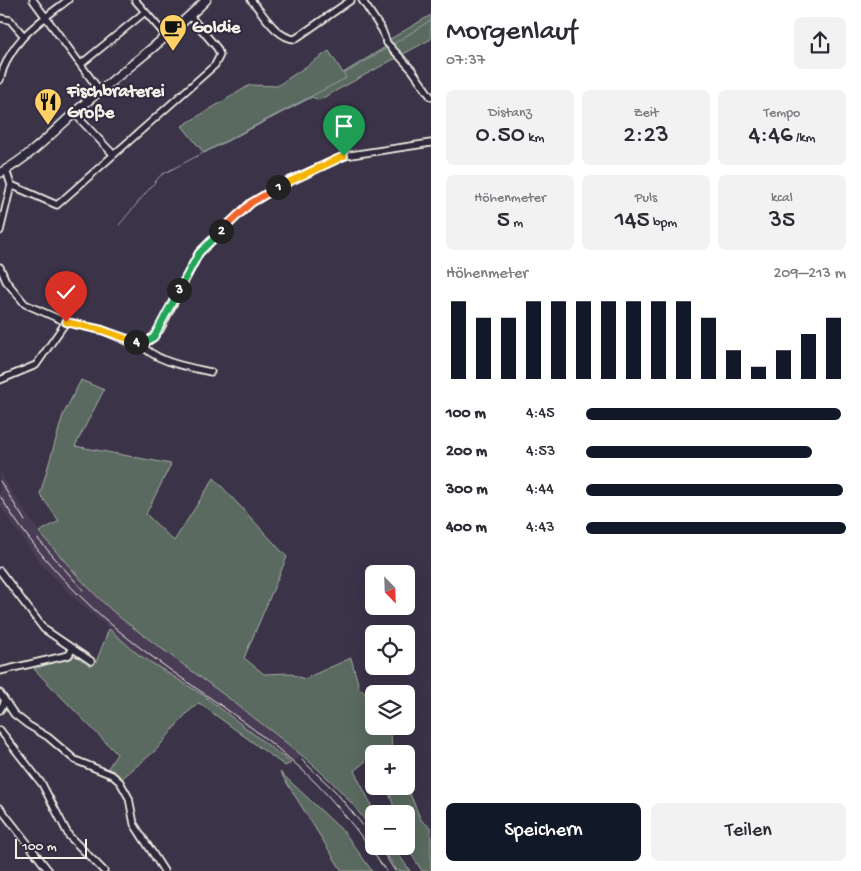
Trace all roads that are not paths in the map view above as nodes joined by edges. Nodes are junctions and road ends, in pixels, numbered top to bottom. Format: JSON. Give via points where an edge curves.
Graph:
{"nodes":[{"id":1,"x":34,"y":0,"type":"edge"},
{"id":2,"x":68,"y":0,"type":"edge"},
{"id":3,"x":135,"y":0,"type":"edge"},
{"id":4,"x":206,"y":0,"type":"edge"},
{"id":5,"x":251,"y":0,"type":"edge"},
{"id":6,"x":351,"y":0,"type":"edge"},
{"id":7,"x":362,"y":0,"type":"edge"},
{"id":8,"x":145,"y":12,"type":"junction"},
{"id":9,"x":190,"y":16,"type":"junction"},
{"id":10,"x":46,"y":17,"type":"junction"},
{"id":11,"x":0,"y":18,"type":"edge"},
{"id":12,"x":23,"y":35,"type":"junction"},
{"id":13,"x":167,"y":38,"type":"junction"},
{"id":14,"x":80,"y":64,"type":"junction"},
{"id":15,"x":0,"y":80,"type":"edge"},
{"id":16,"x":100,"y":91,"type":"junction"},
{"id":17,"x":431,"y":97,"type":"edge"},
{"id":18,"x":74,"y":113,"type":"junction"},
{"id":19,"x":431,"y":143,"type":"edge"},
{"id":20,"x":114,"y":154,"type":"junction"},
{"id":21,"x":3,"y":172,"type":"edge"},
{"id":22,"x":11,"y":186,"type":"junction"},
{"id":23,"x":0,"y":231,"type":"edge"},
{"id":24,"x":0,"y":267,"type":"edge"},
{"id":25,"x":66,"y":322,"type":"junction"},
{"id":26,"x":140,"y":342,"type":"junction"},
{"id":27,"x":210,"y":372,"type":"dead end"},
{"id":28,"x":0,"y":380,"type":"edge"},
{"id":29,"x":0,"y":571,"type":"edge"},
{"id":30,"x":73,"y":648,"type":"junction"},
{"id":31,"x":91,"y":660,"type":"dead end"},
{"id":32,"x":0,"y":671,"type":"edge"},
{"id":33,"x":0,"y":693,"type":"edge"},
{"id":34,"x":5,"y":701,"type":"junction"},
{"id":35,"x":0,"y":710,"type":"edge"},
{"id":36,"x":0,"y":730,"type":"edge"},
{"id":37,"x":0,"y":808,"type":"edge"},
{"id":38,"x":49,"y":871,"type":"edge"},
{"id":39,"x":104,"y":871,"type":"edge"},
{"id":40,"x":164,"y":871,"type":"edge"}],
"edges":[{"from":1,"to":10,"type":"street"},
{"from":2,"to":10,"type":"street"},
{"from":3,"to":8,"type":"street"},
{"from":4,"to":9,"type":"main road"},
{"from":5,"to":6,"type":"street","via":[[273,27],[287,38],[295,39]]},
{"from":7,"to":17,"type":"street","via":[[387,43]]},
{"from":8,"to":13,"type":"street"},
{"from":8,"to":14,"type":"street"},
{"from":9,"to":13,"type":"main road"},
{"from":9,"to":20,"type":"street","via":[[218,48],[220,55],[215,65]]},
{"from":10,"to":12,"type":"street"},
{"from":10,"to":14,"type":"street"},
{"from":11,"to":12,"type":"street","via":[[10,20]]},
{"from":12,"to":15,"type":"street","via":[[7,59]]},
{"from":13,"to":16,"type":"main road"},
{"from":14,"to":16,"type":"street"},
{"from":16,"to":18,"type":"main road"},
{"from":18,"to":20,"type":"street"},
{"from":18,"to":21,"type":"main road","via":[[31,153]]},
{"from":19,"to":26,"type":"street","via":[[344,156],[290,180],[251,203],[199,253],[160,330],[154,337]]},
{"from":20,"to":22,"type":"street","via":[[57,205]]},
{"from":21,"to":22,"type":"street"},
{"from":22,"to":23,"type":"street"},
{"from":24,"to":25,"type":"street","via":[[10,287],[25,304]]},
{"from":25,"to":26,"type":"street","via":[[102,330],[129,342]]},
{"from":25,"to":28,"type":"street","via":[[36,365]]},
{"from":26,"to":27,"type":"street","via":[[162,358]]},
{"from":29,"to":30,"type":"street","via":[[44,629]]},
{"from":30,"to":31,"type":"street"},
{"from":30,"to":32,"type":"street","via":[[69,655]]},
{"from":33,"to":34,"type":"street"},
{"from":34,"to":35,"type":"street"},
{"from":34,"to":40,"type":"street","via":[[28,725],[75,760],[112,775],[120,782],[129,798],[134,824]]},
{"from":36,"to":39,"type":"street","via":[[42,784],[69,836]]},
{"from":37,"to":38,"type":"street"}]}
